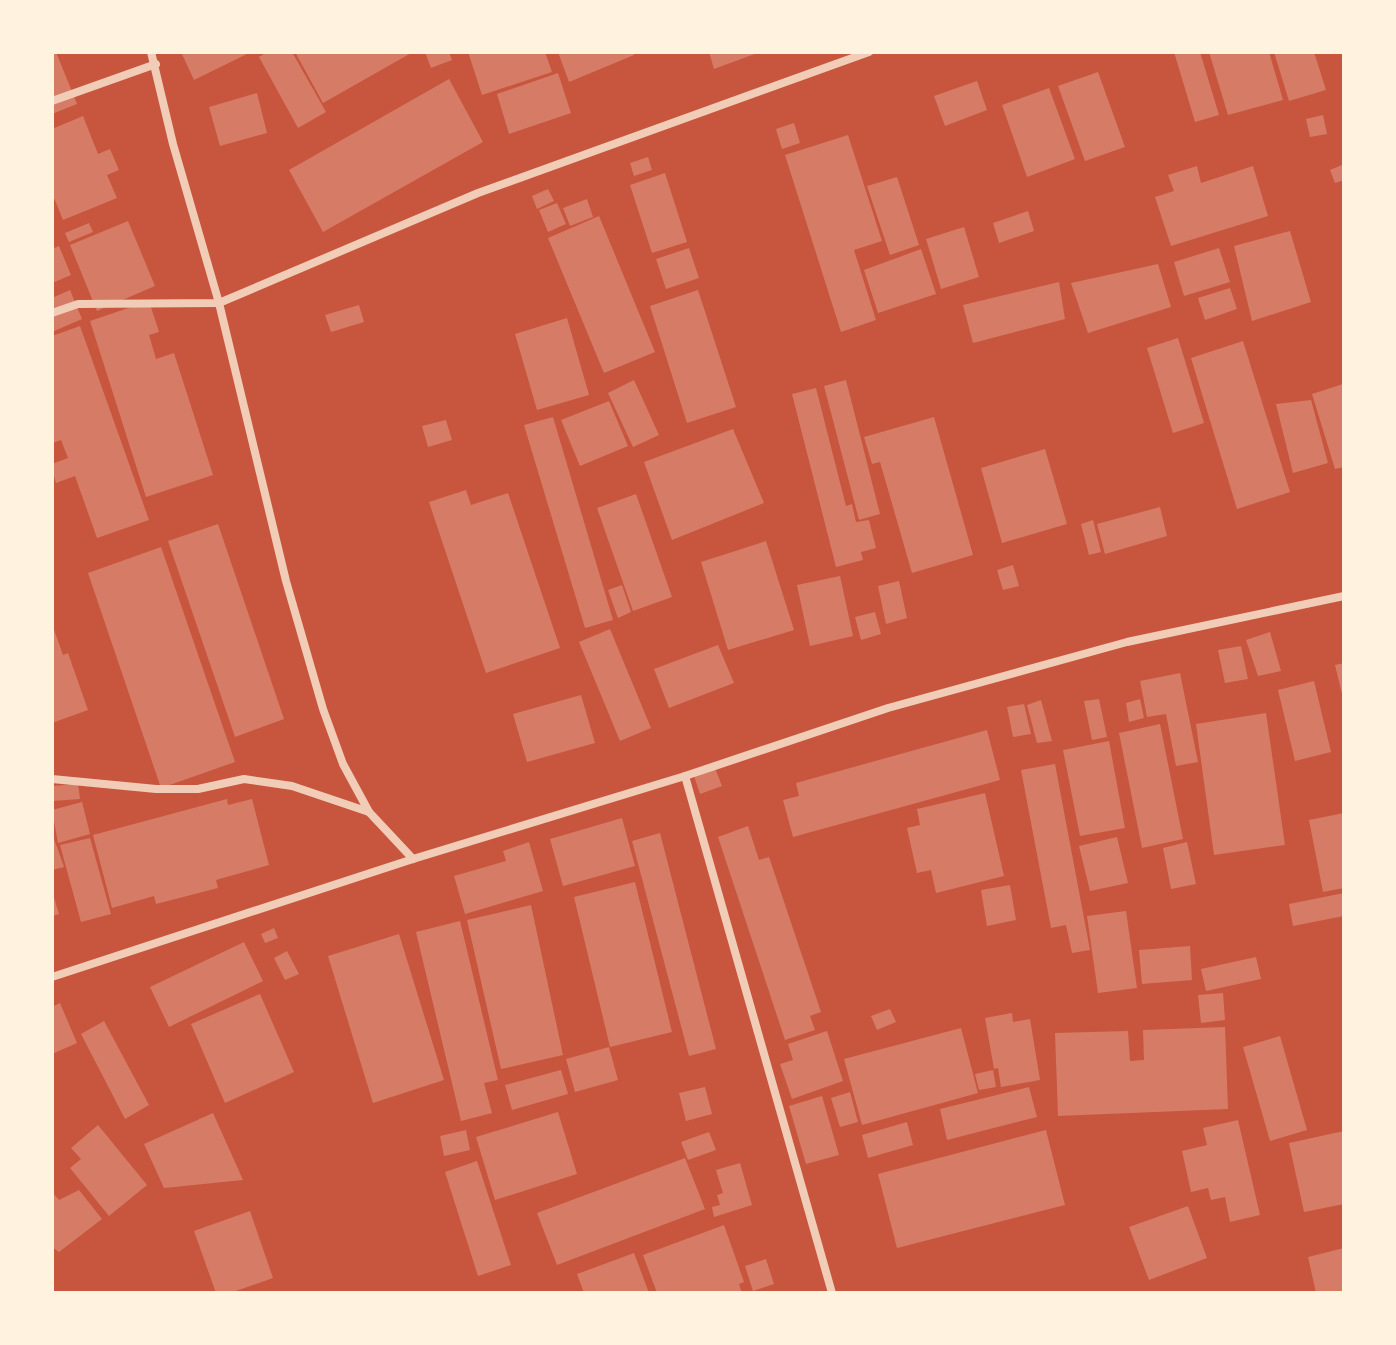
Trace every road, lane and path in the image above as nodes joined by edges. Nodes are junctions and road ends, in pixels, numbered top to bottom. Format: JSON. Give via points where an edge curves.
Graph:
{"nodes":[{"id":1,"x":151,"y":52,"type":"edge"},
{"id":2,"x":869,"y":52,"type":"edge"},
{"id":3,"x":156,"y":64,"type":"junction"},
{"id":4,"x":52,"y":101,"type":"edge"},
{"id":5,"x":219,"y":303,"type":"junction"},
{"id":6,"x":52,"y":313,"type":"edge"},
{"id":7,"x":1344,"y":596,"type":"edge"},
{"id":8,"x":685,"y":776,"type":"junction"},
{"id":9,"x":52,"y":779,"type":"edge"},
{"id":10,"x":369,"y":812,"type":"junction"},
{"id":11,"x":413,"y":859,"type":"junction"},
{"id":12,"x":52,"y":977,"type":"edge"},
{"id":13,"x":832,"y":1293,"type":"edge"}],
"edges":[{"from":1,"to":3,"type":"street"},
{"from":2,"to":5,"type":"street","via":[[478,193]]},
{"from":3,"to":4,"type":"street"},
{"from":3,"to":5,"type":"street"},
{"from":5,"to":6,"type":"street","via":[[78,304]]},
{"from":5,"to":10,"type":"street","via":[[318,695],[343,764]]},
{"from":7,"to":8,"type":"street","via":[[1112,646],[888,708]]},
{"from":8,"to":11,"type":"street"},
{"from":8,"to":13,"type":"street"},
{"from":9,"to":10,"type":"street","via":[[156,789],[198,789],[244,779],[292,786]]},
{"from":10,"to":11,"type":"street"},
{"from":11,"to":12,"type":"street"}]}
